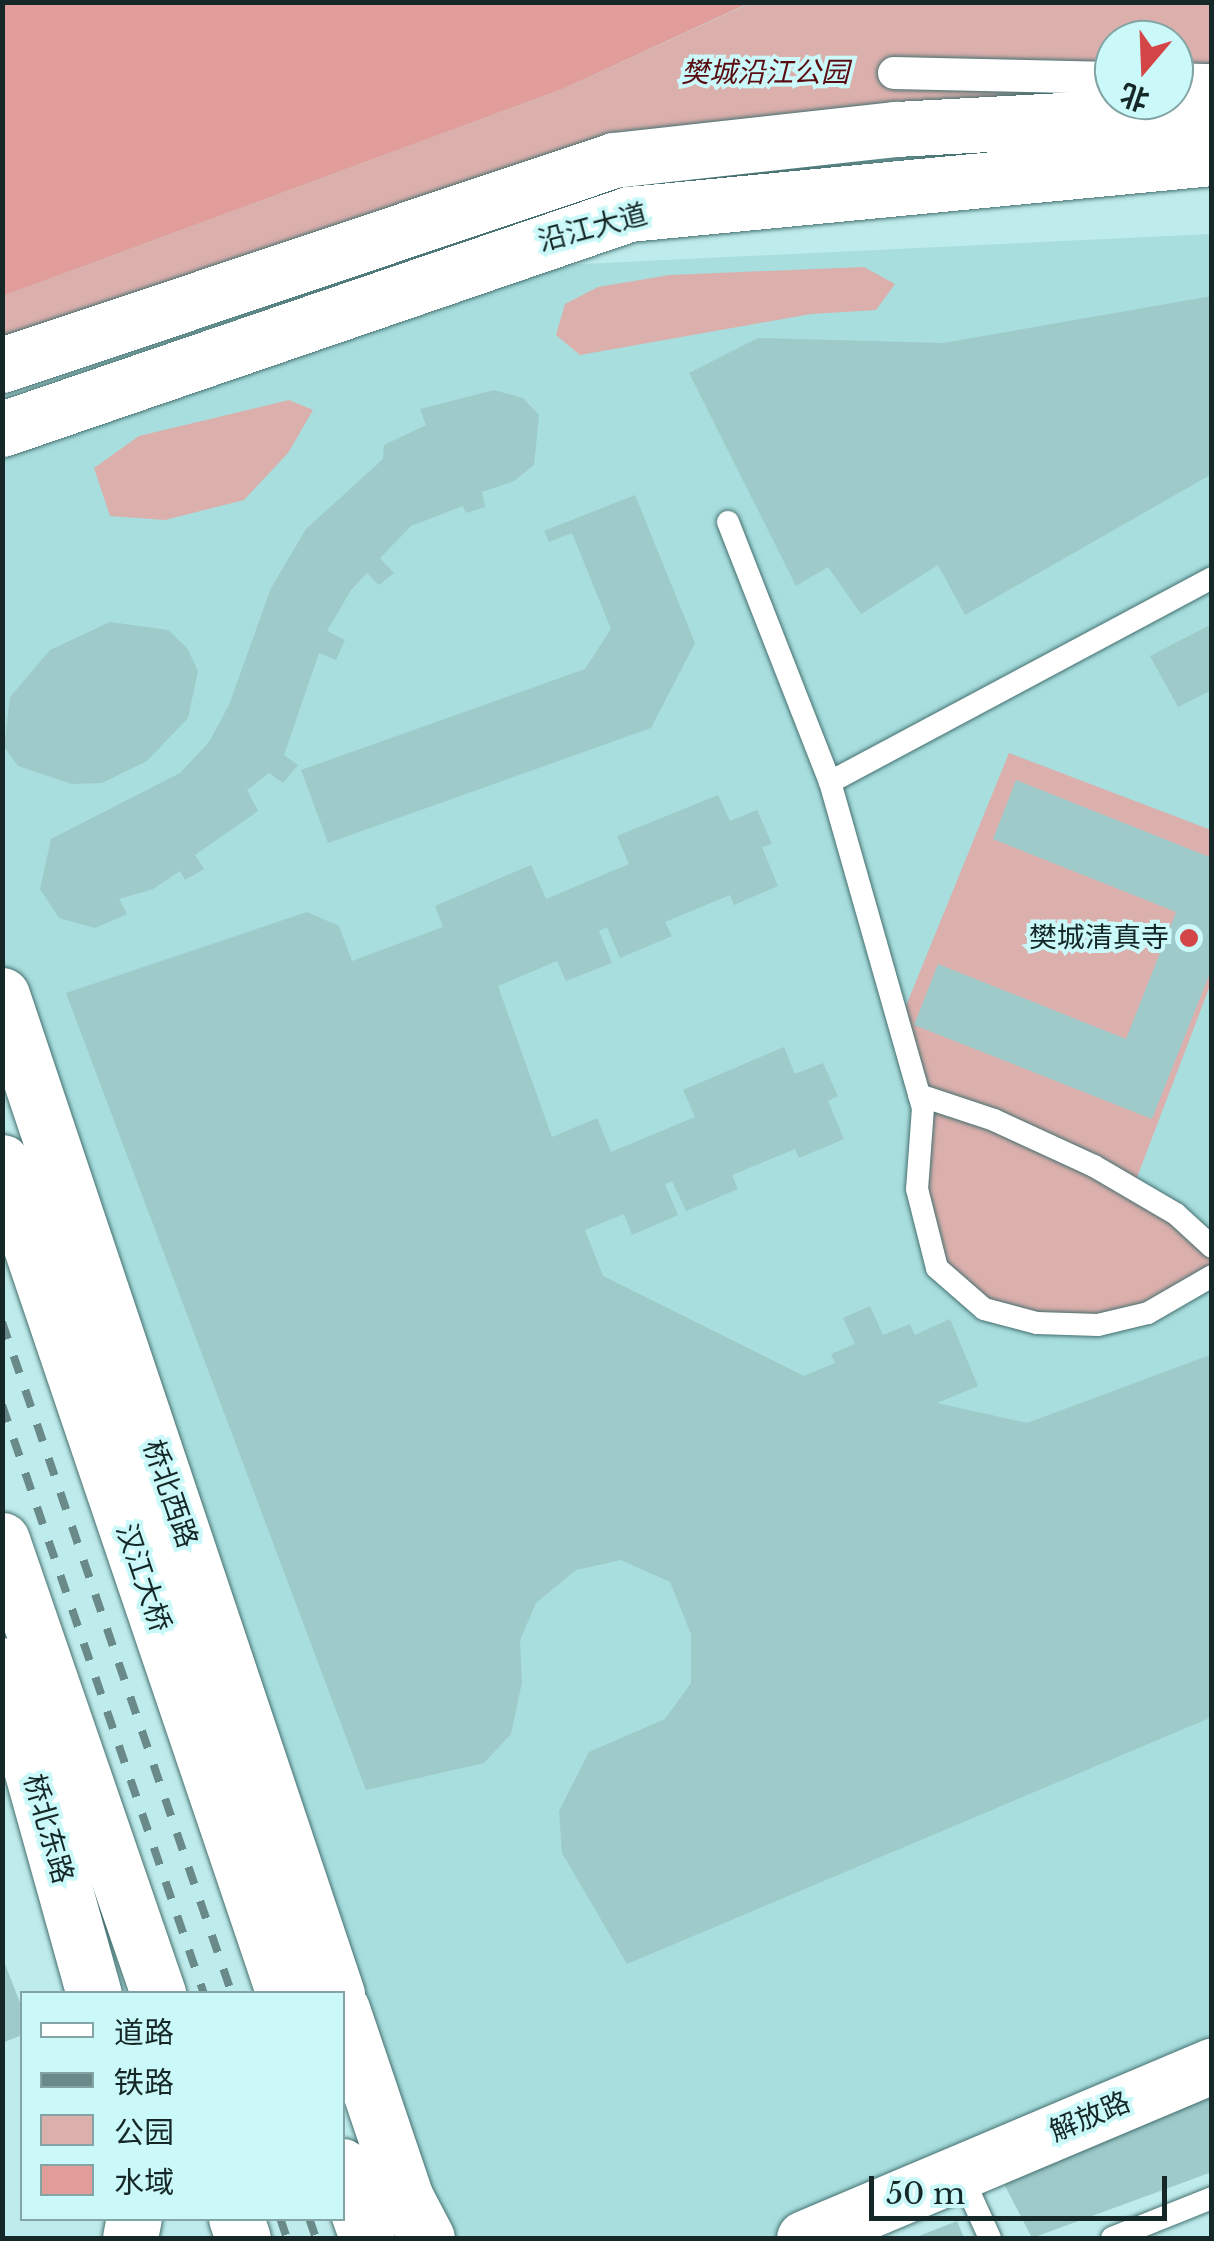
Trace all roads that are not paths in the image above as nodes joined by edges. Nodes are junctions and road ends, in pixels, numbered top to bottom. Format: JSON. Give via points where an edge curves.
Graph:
{"nodes":[{"id":1,"x":894,"y":73,"type":"dead end"},
{"id":2,"x":1094,"y":78,"type":"edge"},
{"id":3,"x":1212,"y":112,"type":"edge"},
{"id":4,"x":1212,"y":158,"type":"edge"},
{"id":5,"x":2,"y":365,"type":"edge"},
{"id":6,"x":2,"y":429,"type":"edge"},
{"id":7,"x":728,"y":522,"type":"dead end"},
{"id":8,"x":1212,"y":578,"type":"edge"},
{"id":9,"x":830,"y":782,"type":"junction"},
{"id":10,"x":2,"y":995,"type":"edge"},
{"id":11,"x":920,"y":1095,"type":"junction"},
{"id":12,"x":2,"y":1162,"type":"edge"},
{"id":13,"x":1212,"y":1248,"type":"edge"},
{"id":14,"x":1212,"y":1276,"type":"edge"},
{"id":15,"x":2,"y":1540,"type":"edge"},
{"id":16,"x":2,"y":1665,"type":"edge"},
{"id":17,"x":93,"y":1991,"type":"edge"},
{"id":18,"x":157,"y":1991,"type":"edge"},
{"id":19,"x":283,"y":1991,"type":"edge"},
{"id":20,"x":336,"y":1991,"type":"edge"},
{"id":21,"x":345,"y":2018,"type":"edge"},
{"id":22,"x":1212,"y":2066,"type":"edge"},
{"id":23,"x":960,"y":2172,"type":"junction"},
{"id":24,"x":345,"y":2175,"type":"edge"},
{"id":25,"x":1212,"y":2198,"type":"edge"},
{"id":26,"x":367,"y":2238,"type":"edge"},
{"id":27,"x":426,"y":2238,"type":"edge"},
{"id":28,"x":804,"y":2238,"type":"edge"},
{"id":29,"x":990,"y":2238,"type":"edge"},
{"id":30,"x":1112,"y":2238,"type":"edge"}],
"edges":[{"from":1,"to":2,"type":"street"},
{"from":3,"to":5,"type":"main road","name":"沿江大道","via":[[896,130],[614,160]]},
{"from":4,"to":6,"type":"main road","name":"沿江大道","via":[[629,214]]},
{"from":7,"to":9,"type":"lane"},
{"from":8,"to":9,"type":"lane"},
{"from":9,"to":11,"type":"lane"},
{"from":10,"to":20,"type":"main road","name":"桥北西路"},
{"from":11,"to":13,"type":"lane","via":[[1094,1166],[1176,1214]]},
{"from":11,"to":14,"type":"lane","via":[[916,1189],[937,1268],[984,1310],[1038,1323],[1098,1324],[1148,1313]]},
{"from":12,"to":19,"type":"main road","name":"汉江大桥"},
{"from":15,"to":18,"type":"main road"},
{"from":16,"to":17,"type":"main road","name":"桥北东路"},
{"from":21,"to":27,"type":"main road"},
{"from":22,"to":23,"type":"main road","name":"解放路"},
{"from":23,"to":28,"type":"main road","name":"解放路"},
{"from":23,"to":29,"type":"lane"},
{"from":24,"to":26,"type":"main road"},
{"from":25,"to":30,"type":"lane"}]}
